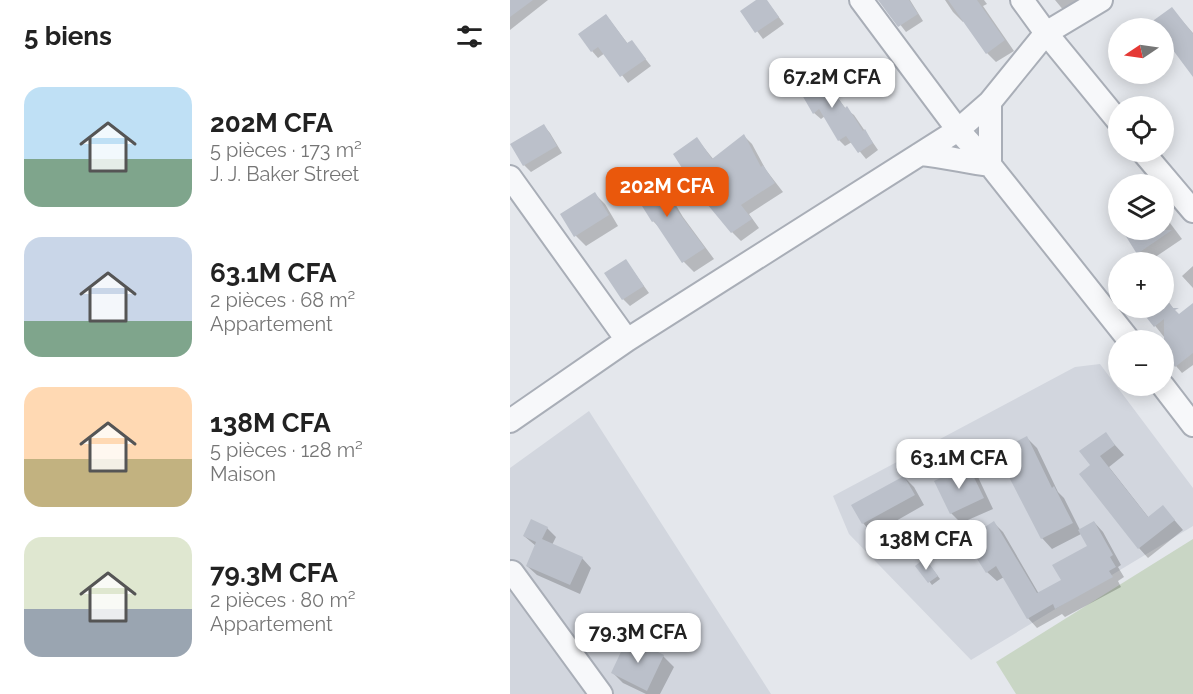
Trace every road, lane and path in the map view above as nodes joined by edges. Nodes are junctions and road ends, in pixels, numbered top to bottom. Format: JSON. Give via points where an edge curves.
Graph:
{"nodes":[{"id":1,"x":861,"y":0,"type":"edge"},
{"id":2,"x":1022,"y":0,"type":"edge"},
{"id":3,"x":1101,"y":0,"type":"edge"},
{"id":4,"x":1046,"y":33,"type":"junction"},
{"id":5,"x":990,"y":102,"type":"junction"},
{"id":6,"x":1108,"y":109,"type":"edge"},
{"id":7,"x":958,"y":130,"type":"junction"},
{"id":8,"x":920,"y":154,"type":"junction"},
{"id":9,"x":1151,"y":162,"type":"edge"},
{"id":10,"x":990,"y":165,"type":"junction"},
{"id":11,"x":510,"y":177,"type":"edge"},
{"id":12,"x":1193,"y":211,"type":"edge"},
{"id":13,"x":1121,"y":330,"type":"edge"},
{"id":14,"x":627,"y":340,"type":"junction"},
{"id":15,"x":1171,"y":396,"type":"edge"},
{"id":16,"x":510,"y":421,"type":"edge"},
{"id":17,"x":1193,"y":425,"type":"edge"},
{"id":18,"x":512,"y":572,"type":"dead end"},
{"id":19,"x":601,"y":694,"type":"edge"}],
"edges":[{"from":1,"to":7,"type":"street"},
{"from":2,"to":4,"type":"street"},
{"from":3,"to":4,"type":"street"},
{"from":4,"to":5,"type":"street"},
{"from":4,"to":6,"type":"street"},
{"from":5,"to":7,"type":"street"},
{"from":5,"to":10,"type":"street"},
{"from":7,"to":8,"type":"street"},
{"from":7,"to":10,"type":"street"},
{"from":8,"to":10,"type":"street"},
{"from":8,"to":14,"type":"street"},
{"from":9,"to":12,"type":"street"},
{"from":10,"to":13,"type":"street"},
{"from":11,"to":14,"type":"street"},
{"from":14,"to":16,"type":"street"},
{"from":15,"to":17,"type":"street"},
{"from":18,"to":19,"type":"street"}]}
